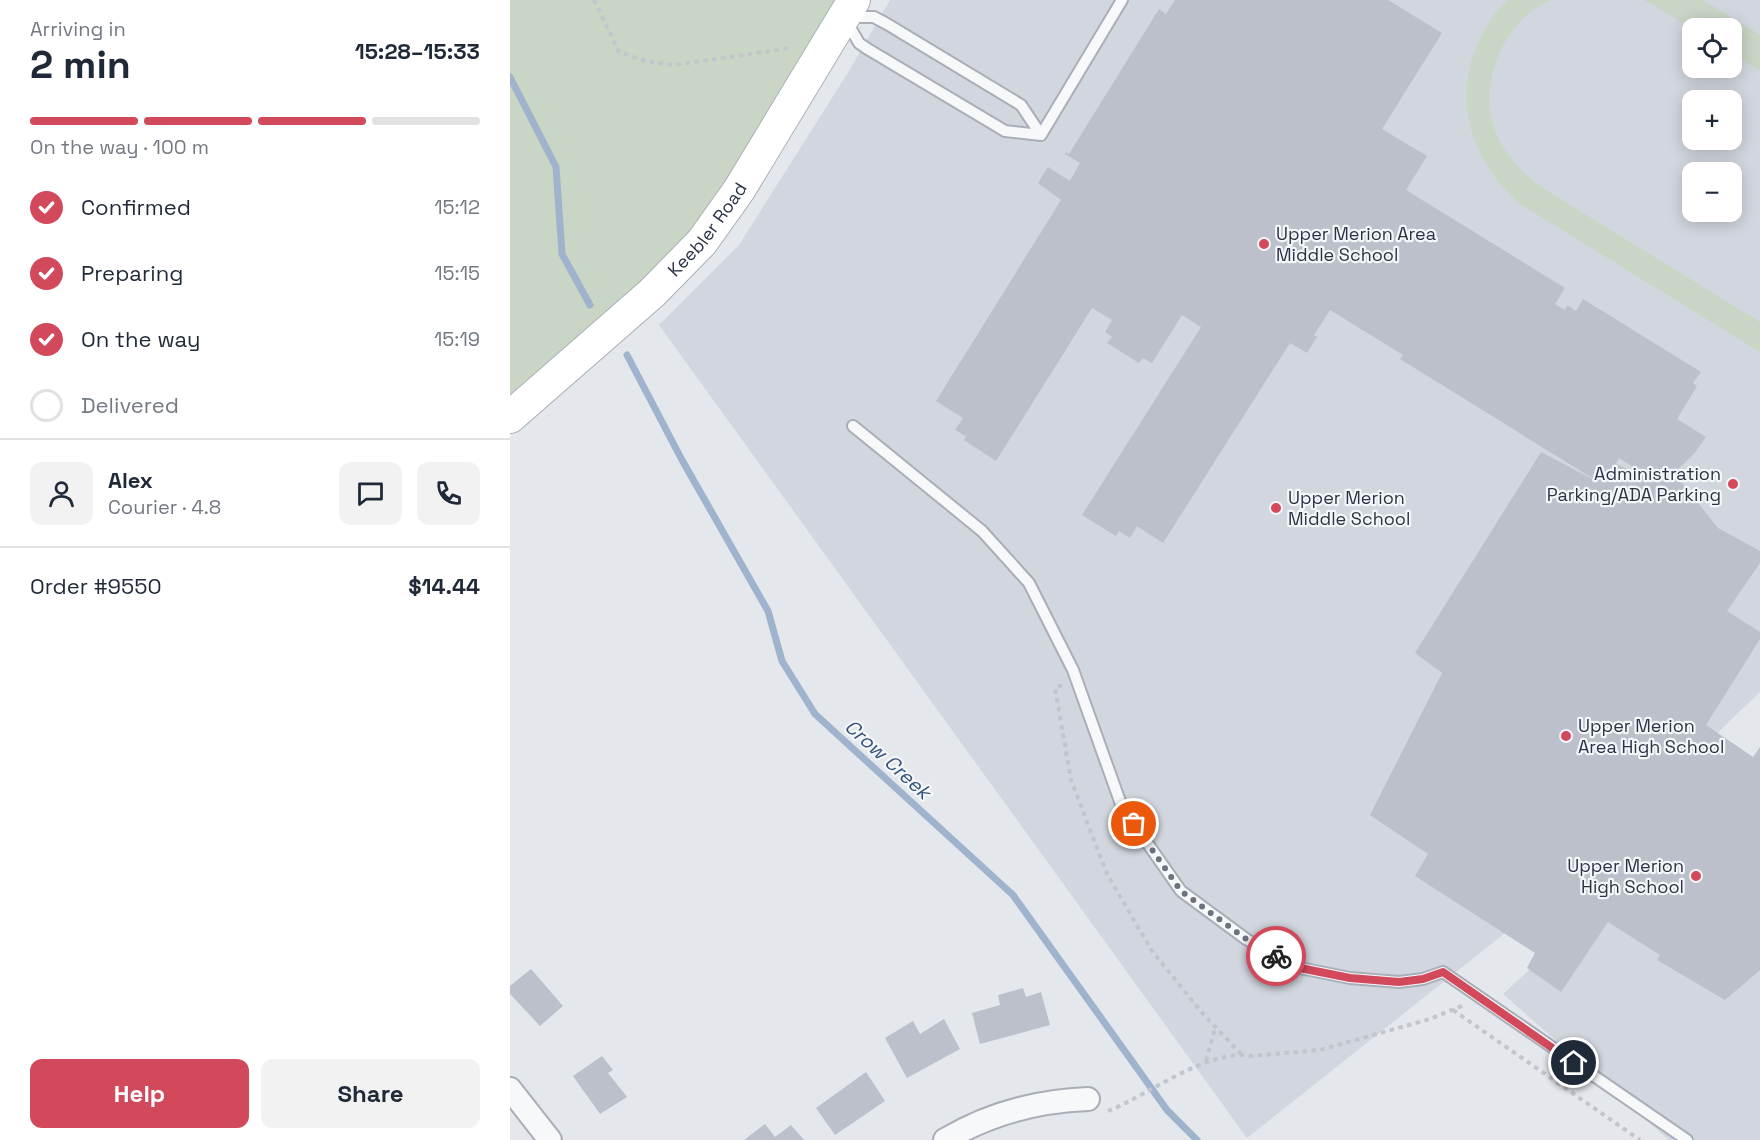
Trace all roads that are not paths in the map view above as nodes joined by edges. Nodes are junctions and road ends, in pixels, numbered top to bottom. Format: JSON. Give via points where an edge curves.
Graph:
{"nodes":[{"id":1,"x":1122,"y":0,"type":"edge"},
{"id":2,"x":849,"y":9,"type":"edge"},
{"id":3,"x":1041,"y":135,"type":"junction"},
{"id":4,"x":510,"y":417,"type":"edge"},
{"id":5,"x":853,"y":426,"type":"dead end"},
{"id":6,"x":510,"y":1089,"type":"edge"},
{"id":7,"x":1088,"y":1100,"type":"dead end"},
{"id":8,"x":550,"y":1140,"type":"edge"},
{"id":9,"x":945,"y":1140,"type":"edge"},
{"id":10,"x":1686,"y":1140,"type":"edge"}],
"edges":[{"from":1,"to":3,"type":"lane"},
{"from":2,"to":3,"type":"lane","via":[[887,24],[1021,105]]},
{"from":2,"to":3,"type":"lane","via":[[859,43],[866,48],[1005,131]]},
{"from":2,"to":4,"type":"street","name":"Keebler Road","via":[[740,190],[702,242],[652,293]]},
{"from":5,"to":10,"type":"lane","via":[[982,531],[1029,583],[1076,679],[1122,807],[1181,891],[1246,939],[1295,967],[1350,978],[1399,982],[1443,972]]},
{"from":6,"to":8,"type":"street"},
{"from":7,"to":9,"type":"street","via":[[1052,1101],[1013,1110]]}]}
